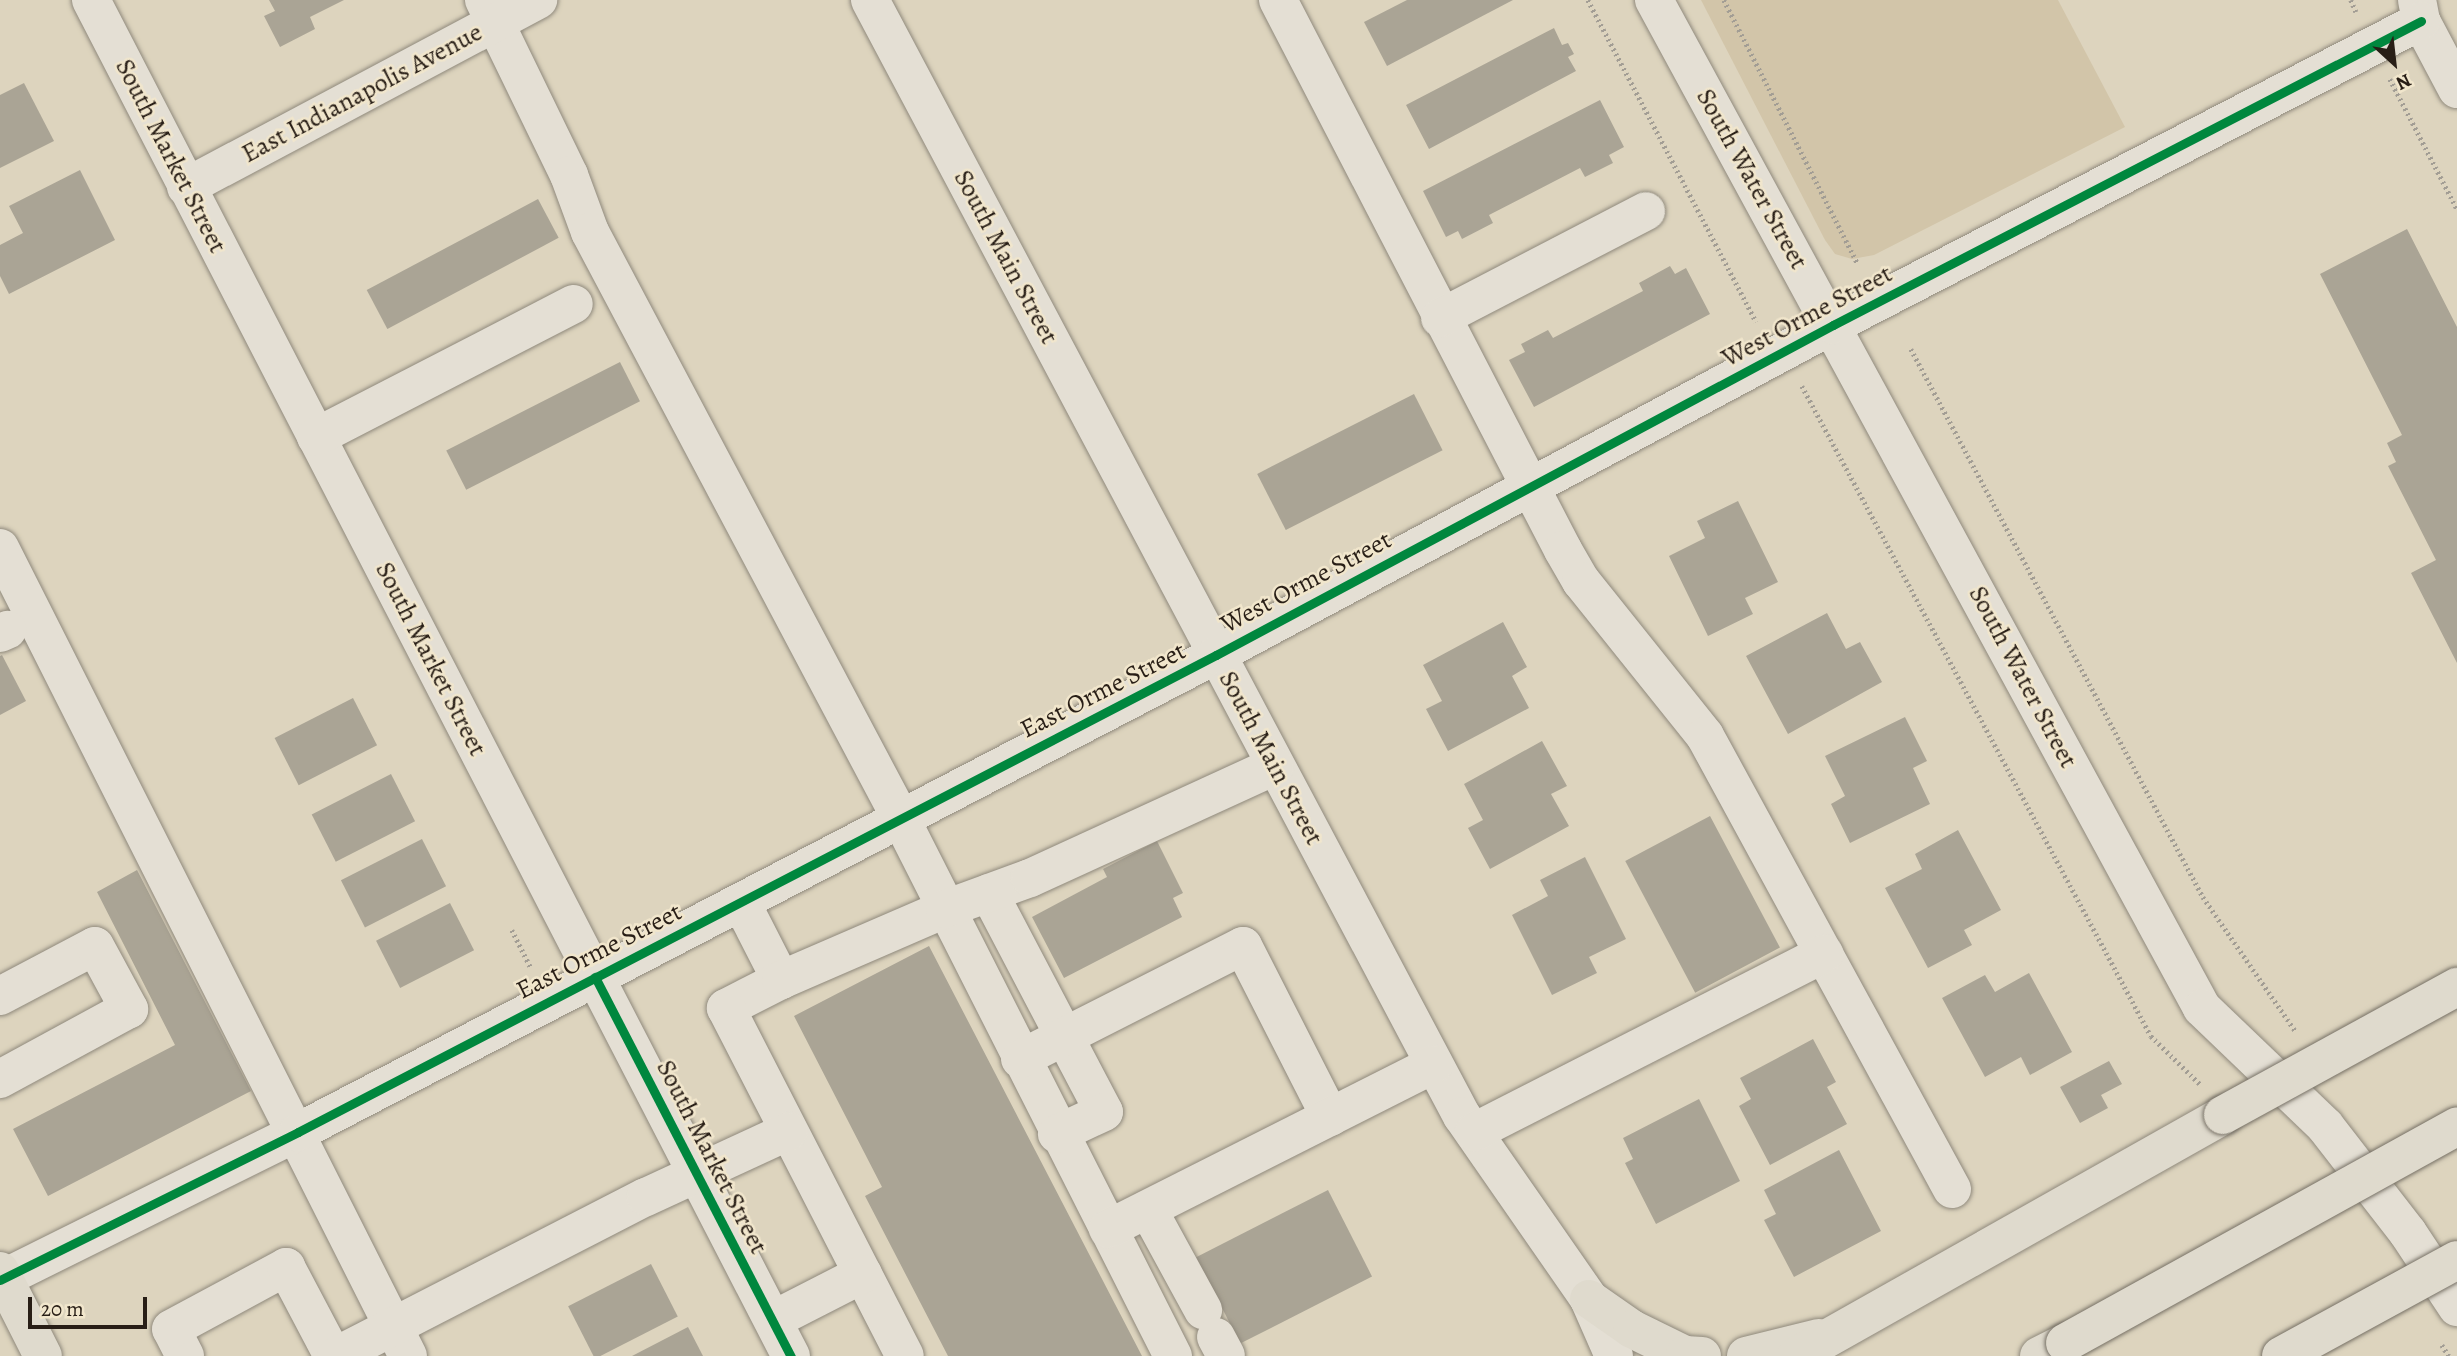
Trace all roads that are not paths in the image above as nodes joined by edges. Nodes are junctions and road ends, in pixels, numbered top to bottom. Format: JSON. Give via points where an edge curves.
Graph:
{"nodes":[{"id":1,"x":90,"y":0,"type":"edge"},
{"id":2,"x":538,"y":0,"type":"edge"},
{"id":3,"x":870,"y":0,"type":"edge"},
{"id":4,"x":1278,"y":0,"type":"edge"},
{"id":5,"x":1654,"y":0,"type":"edge"},
{"id":6,"x":490,"y":11,"type":"edge"},
{"id":7,"x":2419,"y":11,"type":"edge"},
{"id":8,"x":2457,"y":89,"type":"edge"},
{"id":9,"x":186,"y":187,"type":"junction"},
{"id":10,"x":1646,"y":211,"type":"dead end"},
{"id":11,"x":574,"y":304,"type":"dead end"},
{"id":12,"x":1440,"y":317,"type":"junction"},
{"id":13,"x":1833,"y":326,"type":"junction"},
{"id":14,"x":316,"y":437,"type":"junction"},
{"id":15,"x":1527,"y":487,"type":"junction"},
{"id":16,"x":0,"y":548,"type":"edge"},
{"id":17,"x":1216,"y":655,"type":"junction"},
{"id":18,"x":1275,"y":766,"type":"junction"},
{"id":19,"x":901,"y":818,"type":"junction"},
{"id":20,"x":989,"y":893,"type":"junction"},
{"id":21,"x":741,"y":901,"type":"junction"},
{"id":22,"x":945,"y":909,"type":"junction"},
{"id":23,"x":1824,"y":954,"type":"junction"},
{"id":24,"x":595,"y":977,"type":"junction"},
{"id":25,"x":781,"y":980,"type":"junction"},
{"id":26,"x":2457,"y":987,"type":"edge"},
{"id":27,"x":0,"y":996,"type":"edge"},
{"id":28,"x":1065,"y":1038,"type":"junction"},
{"id":29,"x":1020,"y":1059,"type":"junction"},
{"id":30,"x":1434,"y":1064,"type":"junction"},
{"id":31,"x":0,"y":1079,"type":"edge"},
{"id":32,"x":1330,"y":1117,"type":"junction"},
{"id":33,"x":2457,"y":1127,"type":"edge"},
{"id":34,"x":789,"y":1131,"type":"junction"},
{"id":35,"x":298,"y":1132,"type":"junction"},
{"id":36,"x":1474,"y":1132,"type":"junction"},
{"id":37,"x":1057,"y":1134,"type":"junction"},
{"id":38,"x":696,"y":1172,"type":"junction"},
{"id":39,"x":1952,"y":1189,"type":"dead end"},
{"id":40,"x":1149,"y":1211,"type":"junction"},
{"id":41,"x":1108,"y":1229,"type":"junction"},
{"id":42,"x":2457,"y":1259,"type":"edge"},
{"id":43,"x":863,"y":1274,"type":"junction"},
{"id":44,"x":1,"y":1277,"type":"edge"},
{"id":45,"x":1590,"y":1299,"type":"junction"},
{"id":46,"x":2457,"y":1307,"type":"edge"},
{"id":47,"x":773,"y":1320,"type":"junction"},
{"id":48,"x":1835,"y":1334,"type":"junction"},
{"id":49,"x":1204,"y":1339,"type":"edge"},
{"id":50,"x":400,"y":1341,"type":"edge"},
{"id":51,"x":43,"y":1356,"type":"edge"},
{"id":52,"x":184,"y":1356,"type":"edge"},
{"id":53,"x":334,"y":1356,"type":"edge"},
{"id":54,"x":792,"y":1356,"type":"edge"},
{"id":55,"x":905,"y":1356,"type":"edge"},
{"id":56,"x":1614,"y":1356,"type":"edge"},
{"id":57,"x":1702,"y":1356,"type":"edge"},
{"id":58,"x":1746,"y":1356,"type":"edge"},
{"id":59,"x":1796,"y":1356,"type":"edge"},
{"id":60,"x":2039,"y":1356,"type":"edge"},
{"id":61,"x":2281,"y":1356,"type":"edge"}],
"edges":[{"from":1,"to":9,"type":"street","name":"South Market Street"},
{"from":2,"to":6,"type":"street","name":"East Indianapolis Avenue"},
{"from":3,"to":17,"type":"street","name":"South Main Street"},
{"from":4,"to":12,"type":"street"},
{"from":5,"to":13,"type":"street","name":"South Water Street"},
{"from":6,"to":9,"type":"street","name":"East Indianapolis Avenue"},
{"from":6,"to":19,"type":"street","via":[[569,175],[590,232]]},
{"from":7,"to":8,"type":"street"},
{"from":7,"to":13,"type":"street","name":"West Orme Street","via":[[2373,46]]},
{"from":9,"to":14,"type":"street","name":"South Market Street"},
{"from":10,"to":12,"type":"street"},
{"from":11,"to":14,"type":"street"},
{"from":12,"to":15,"type":"street"},
{"from":13,"to":15,"type":"street","name":"West Orme Street"},
{"from":13,"to":46,"type":"street","name":"South Water Street","via":[[2202,1008],[2325,1126],[2408,1233]]},
{"from":14,"to":24,"type":"street","name":"South Market Street"},
{"from":15,"to":17,"type":"street","name":"West Orme Street"},
{"from":15,"to":23,"type":"street","via":[[1581,581],[1705,736]]},
{"from":16,"to":35,"type":"street"},
{"from":17,"to":18,"type":"street","name":"South Main Street"},
{"from":17,"to":19,"type":"street","name":"East Orme Street"},
{"from":18,"to":20,"type":"street"},
{"from":18,"to":30,"type":"street","name":"South Main Street"},
{"from":19,"to":21,"type":"street","name":"East Orme Street"},
{"from":19,"to":22,"type":"street"},
{"from":20,"to":22,"type":"street"},
{"from":20,"to":28,"type":"street"},
{"from":21,"to":24,"type":"street","name":"East Orme Street"},
{"from":21,"to":25,"type":"street"},
{"from":22,"to":25,"type":"street"},
{"from":22,"to":29,"type":"street"},
{"from":23,"to":36,"type":"street"},
{"from":23,"to":39,"type":"street"},
{"from":24,"to":35,"type":"street","name":"East Orme Street"},
{"from":24,"to":38,"type":"street","name":"South Market Street"},
{"from":25,"to":34,"type":"street","via":[[726,1008]]},
{"from":26,"to":48,"type":"main road","bridge":true},
{"from":27,"to":31,"type":"street","via":[[95,946],[129,1009]]},
{"from":28,"to":29,"type":"street"},
{"from":28,"to":32,"type":"street","via":[[1243,946]]},
{"from":28,"to":37,"type":"street","via":[[1104,1112]]},
{"from":29,"to":37,"type":"street"},
{"from":30,"to":32,"type":"street"},
{"from":30,"to":36,"type":"street","name":"South Main Street"},
{"from":32,"to":40,"type":"street"},
{"from":33,"to":60,"type":"main road","bridge":true},
{"from":34,"to":38,"type":"street"},
{"from":34,"to":43,"type":"street"},
{"from":35,"to":44,"type":"street","name":"East Orme Street"},
{"from":35,"to":50,"type":"street"},
{"from":36,"to":45,"type":"street","name":"South Main Street"},
{"from":37,"to":41,"type":"street"},
{"from":38,"to":47,"type":"street","name":"South Market Street"},
{"from":38,"to":50,"type":"street"},
{"from":40,"to":41,"type":"street"},
{"from":40,"to":49,"type":"street","via":[[1184,1274]]},
{"from":41,"to":49,"type":"street"},
{"from":42,"to":61,"type":"main road","bridge":true},
{"from":43,"to":47,"type":"street"},
{"from":43,"to":55,"type":"street"},
{"from":44,"to":51,"type":"main road"},
{"from":45,"to":56,"type":"street","name":"South Main Street"},
{"from":45,"to":57,"type":"main road","via":[[1632,1329],[1685,1355]]},
{"from":47,"to":54,"type":"street","name":"South Market Street"},
{"from":48,"to":58,"type":"main road"},
{"from":48,"to":59,"type":"main road"},
{"from":50,"to":53,"type":"street"},
{"from":52,"to":53,"type":"street","via":[[170,1329],[286,1267]]}]}
